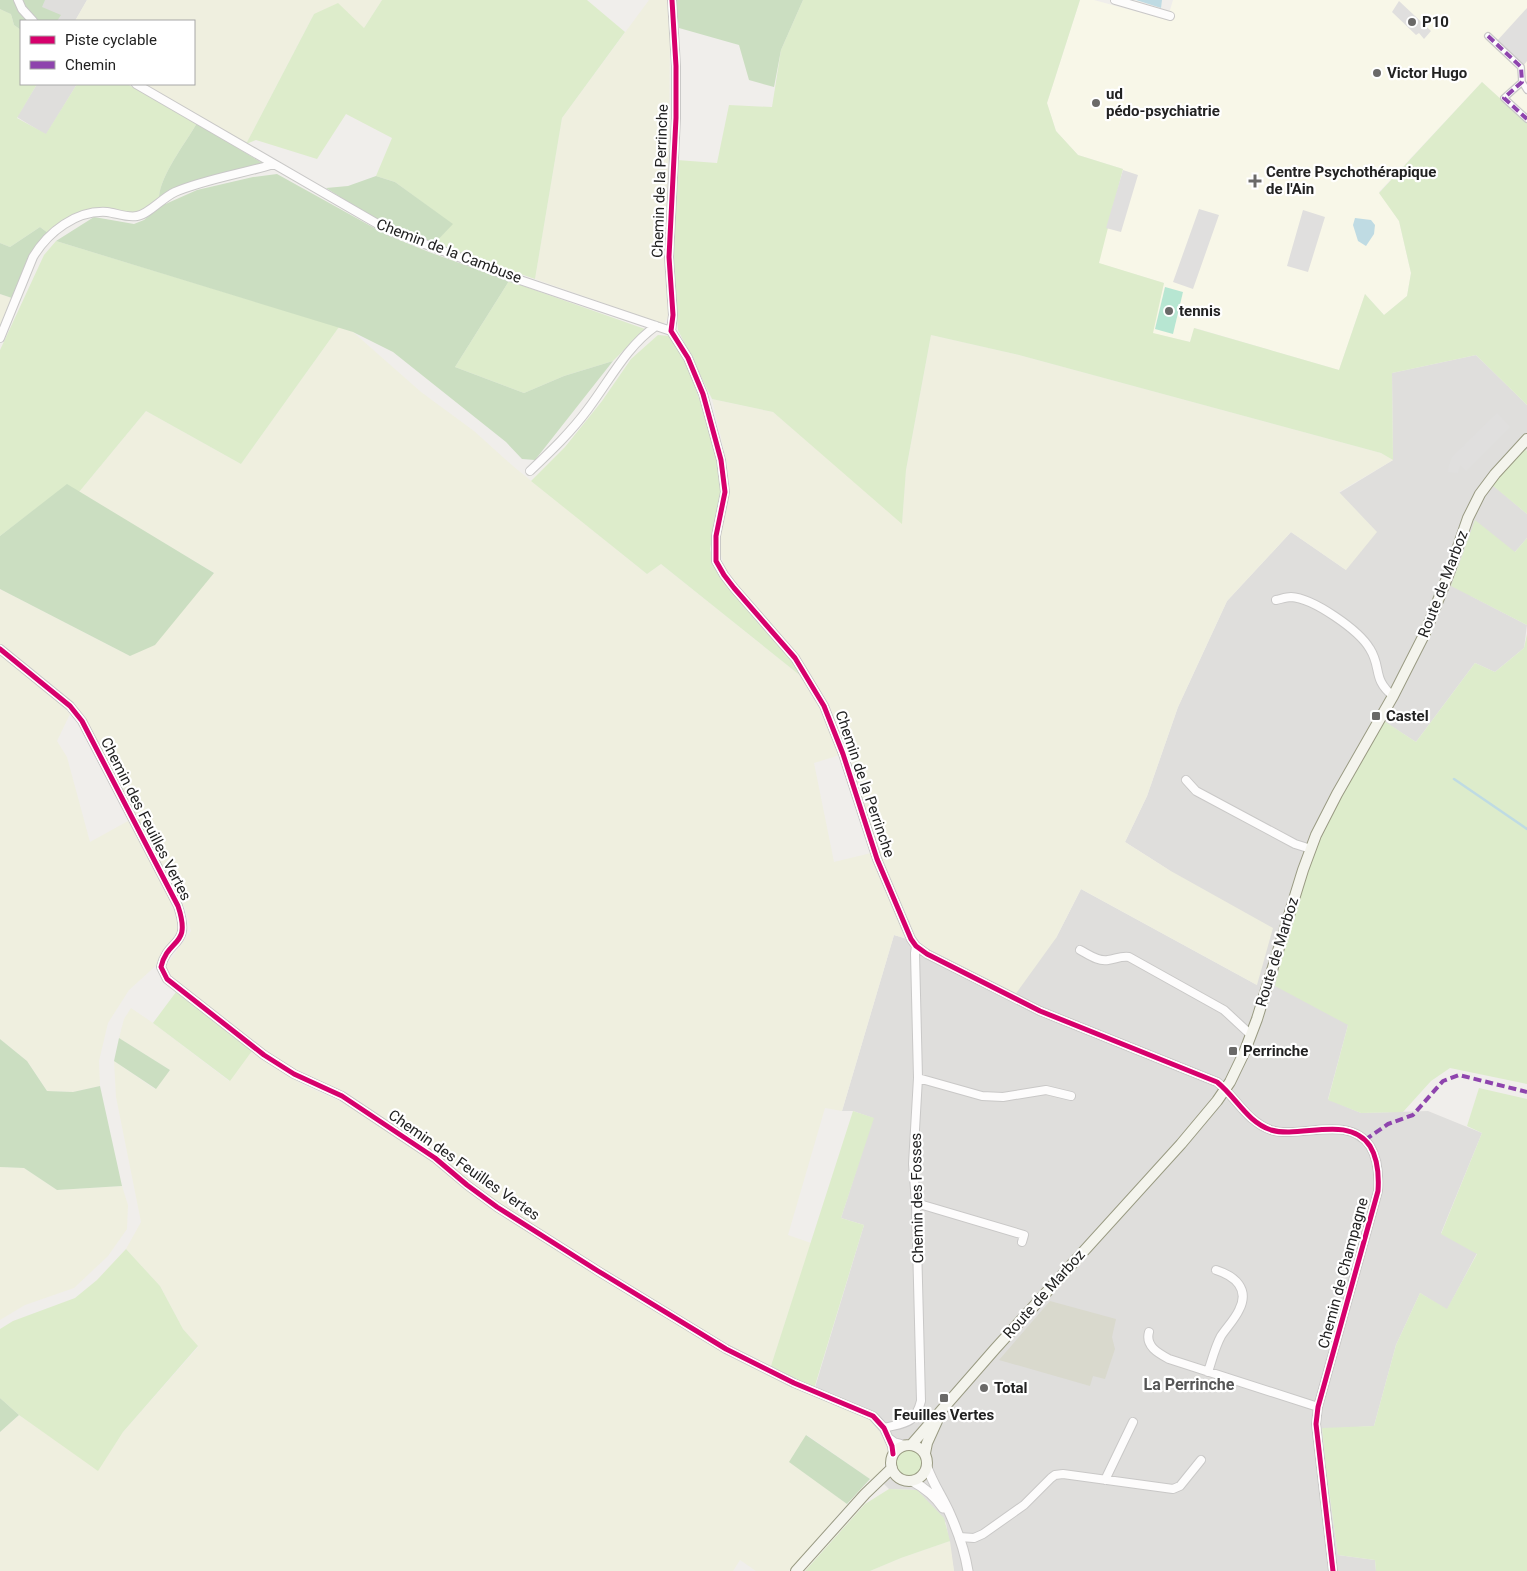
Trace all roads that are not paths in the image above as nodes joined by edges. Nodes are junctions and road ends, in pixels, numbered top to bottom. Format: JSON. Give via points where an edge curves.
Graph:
{"nodes":[{"id":1,"x":18,"y":0,"type":"edge"},
{"id":2,"x":672,"y":0,"type":"edge"},
{"id":3,"x":1115,"y":0,"type":"edge"},
{"id":4,"x":1170,"y":16,"type":"dead end"},
{"id":5,"x":31,"y":20,"type":"edge"},
{"id":6,"x":1488,"y":36,"type":"dead end"},
{"id":7,"x":1522,"y":82,"type":"junction"},
{"id":8,"x":138,"y":85,"type":"edge"},
{"id":9,"x":1527,"y":90,"type":"edge"},
{"id":10,"x":1527,"y":119,"type":"edge"},
{"id":11,"x":274,"y":164,"type":"junction"},
{"id":12,"x":656,"y":326,"type":"junction"},
{"id":13,"x":672,"y":331,"type":"junction"},
{"id":14,"x":0,"y":338,"type":"edge"},
{"id":15,"x":1527,"y":439,"type":"edge"},
{"id":16,"x":530,"y":471,"type":"dead end"},
{"id":17,"x":1276,"y":600,"type":"dead end"},
{"id":18,"x":0,"y":649,"type":"edge"},
{"id":19,"x":1392,"y":696,"type":"junction"},
{"id":20,"x":1186,"y":780,"type":"dead end"},
{"id":21,"x":1310,"y":849,"type":"junction"},
{"id":22,"x":916,"y":946,"type":"junction"},
{"id":23,"x":1080,"y":950,"type":"dead end"},
{"id":24,"x":1250,"y":1035,"type":"junction"},
{"id":25,"x":918,"y":1078,"type":"junction"},
{"id":26,"x":1225,"y":1089,"type":"junction"},
{"id":27,"x":1071,"y":1096,"type":"dead end"},
{"id":28,"x":916,"y":1203,"type":"junction"},
{"id":29,"x":1022,"y":1242,"type":"dead end"},
{"id":30,"x":1216,"y":1270,"type":"dead end"},
{"id":31,"x":1149,"y":1332,"type":"dead end"},
{"id":32,"x":1208,"y":1372,"type":"junction"},
{"id":33,"x":1318,"y":1407,"type":"junction"},
{"id":34,"x":942,"y":1411,"type":"junction"},
{"id":35,"x":1133,"y":1422,"type":"dead end"},
{"id":36,"x":884,"y":1428,"type":"junction"},
{"id":37,"x":890,"y":1439,"type":"junction"},
{"id":38,"x":909,"y":1445,"type":"junction"},
{"id":39,"x":925,"y":1453,"type":"junction"},
{"id":40,"x":893,"y":1454,"type":"junction"},
{"id":41,"x":1201,"y":1460,"type":"dead end"},
{"id":42,"x":927,"y":1467,"type":"junction"},
{"id":43,"x":892,"y":1468,"type":"junction"},
{"id":44,"x":899,"y":1478,"type":"junction"},
{"id":45,"x":1105,"y":1480,"type":"junction"},
{"id":46,"x":912,"y":1481,"type":"junction"},
{"id":47,"x":852,"y":1509,"type":"junction"},
{"id":48,"x":955,"y":1526,"type":"junction"},
{"id":49,"x":959,"y":1537,"type":"junction"},
{"id":50,"x":796,"y":1571,"type":"edge"},
{"id":51,"x":968,"y":1571,"type":"edge"},
{"id":52,"x":1333,"y":1571,"type":"edge"}],
"edges":[{"from":1,"to":5,"type":"street"},
{"from":2,"to":13,"type":"street","name":"Chemin de la Perrinche","via":[[676,118],[669,249]]},
{"from":3,"to":4,"type":"street"},
{"from":6,"to":7,"type":"street","via":[[1521,67]]},
{"from":7,"to":9,"type":"street"},
{"from":7,"to":10,"type":"street","via":[[1504,98]]},
{"from":8,"to":11,"type":"street","name":"Chemin de la Cambuse"},
{"from":11,"to":12,"type":"street","name":"Chemin de la Cambuse","via":[[388,230],[511,277]]},
{"from":11,"to":14,"type":"street","via":[[174,193],[136,216],[95,211],[74,218],[39,247]]},
{"from":12,"to":13,"type":"street","name":"Chemin de la Cambuse"},
{"from":12,"to":16,"type":"street","via":[[631,348],[564,438]]},
{"from":13,"to":22,"type":"street","name":"Chemin de la Perrinche","via":[[703,394],[721,460],[725,492],[716,536],[716,561],[734,588],[795,658],[824,706],[877,859]]},
{"from":15,"to":19,"type":"main road","name":"Route de Marboz","via":[[1495,474],[1468,518],[1437,606]]},
{"from":17,"to":19,"type":"street","via":[[1291,597],[1305,600],[1345,622],[1370,648],[1377,665],[1378,679]]},
{"from":18,"to":36,"type":"street","name":"Chemin des Feuilles Vertes","via":[[70,706],[82,722],[178,906],[183,930],[161,967],[168,979],[264,1055],[294,1074],[342,1096],[435,1158],[497,1207],[598,1271],[726,1349],[794,1383],[866,1412]]},
{"from":19,"to":21,"type":"main road","name":"Route de Marboz"},
{"from":20,"to":21,"type":"street","via":[[1196,791]]},
{"from":21,"to":24,"type":"main road","name":"Route de Marboz"},
{"from":22,"to":25,"type":"street","name":"Chemin des Fosses"},
{"from":22,"to":26,"type":"street","via":[[952,968],[1040,1011],[1205,1076]]},
{"from":23,"to":24,"type":"street","via":[[1100,960],[1128,957],[1224,1010]]},
{"from":24,"to":26,"type":"main road","name":"Route de Marboz"},
{"from":25,"to":27,"type":"street","via":[[982,1096],[1046,1090]]},
{"from":25,"to":28,"type":"street","name":"Chemin des Fosses","via":[[913,1164]]},
{"from":26,"to":33,"type":"street","name":"Chemin de Champagne","via":[[1253,1120],[1270,1129],[1284,1132],[1348,1131],[1365,1140],[1375,1158],[1378,1191]]},
{"from":26,"to":34,"type":"main road","name":"Route de Marboz","via":[[1181,1144]]},
{"from":28,"to":29,"type":"street","via":[[1024,1235]]},
{"from":28,"to":36,"type":"street","name":"Chemin des Fosses","via":[[921,1401],[917,1412],[904,1424]]},
{"from":30,"to":32,"type":"street","via":[[1236,1280],[1242,1297],[1240,1310],[1217,1344]]},
{"from":31,"to":32,"type":"street","via":[[1151,1346],[1162,1355]]},
{"from":32,"to":33,"type":"street"},
{"from":33,"to":52,"type":"street","name":"Chemin de Champagne","via":[[1316,1434]]},
{"from":34,"to":38,"type":"main road","name":"Route de Marboz"},
{"from":34,"to":39,"type":"main road","name":"Route de Marboz"},
{"from":35,"to":45,"type":"street"},
{"from":36,"to":37,"type":"street","name":"Chemin des Feuilles Vertes"},
{"from":37,"to":38,"type":"street"},
{"from":37,"to":40,"type":"street"},
{"from":38,"to":39,"type":"main road","via":[[917,1446]]},
{"from":38,"to":40,"type":"main road","via":[[900,1446]]},
{"from":39,"to":42,"type":"main road"},
{"from":40,"to":43,"type":"main road"},
{"from":41,"to":45,"type":"street","via":[[1178,1488]]},
{"from":42,"to":46,"type":"main road","via":[[922,1476]]},
{"from":42,"to":48,"type":"street"},
{"from":43,"to":44,"type":"main road"},
{"from":43,"to":47,"type":"main road"},
{"from":44,"to":46,"type":"main road"},
{"from":44,"to":47,"type":"main road","via":[[876,1489]]},
{"from":45,"to":49,"type":"street","via":[[1055,1475],[1024,1506],[983,1534],[974,1538]]},
{"from":46,"to":48,"type":"street","via":[[933,1496]]},
{"from":47,"to":50,"type":"main road"},
{"from":48,"to":49,"type":"street"},
{"from":49,"to":51,"type":"street"}]}
